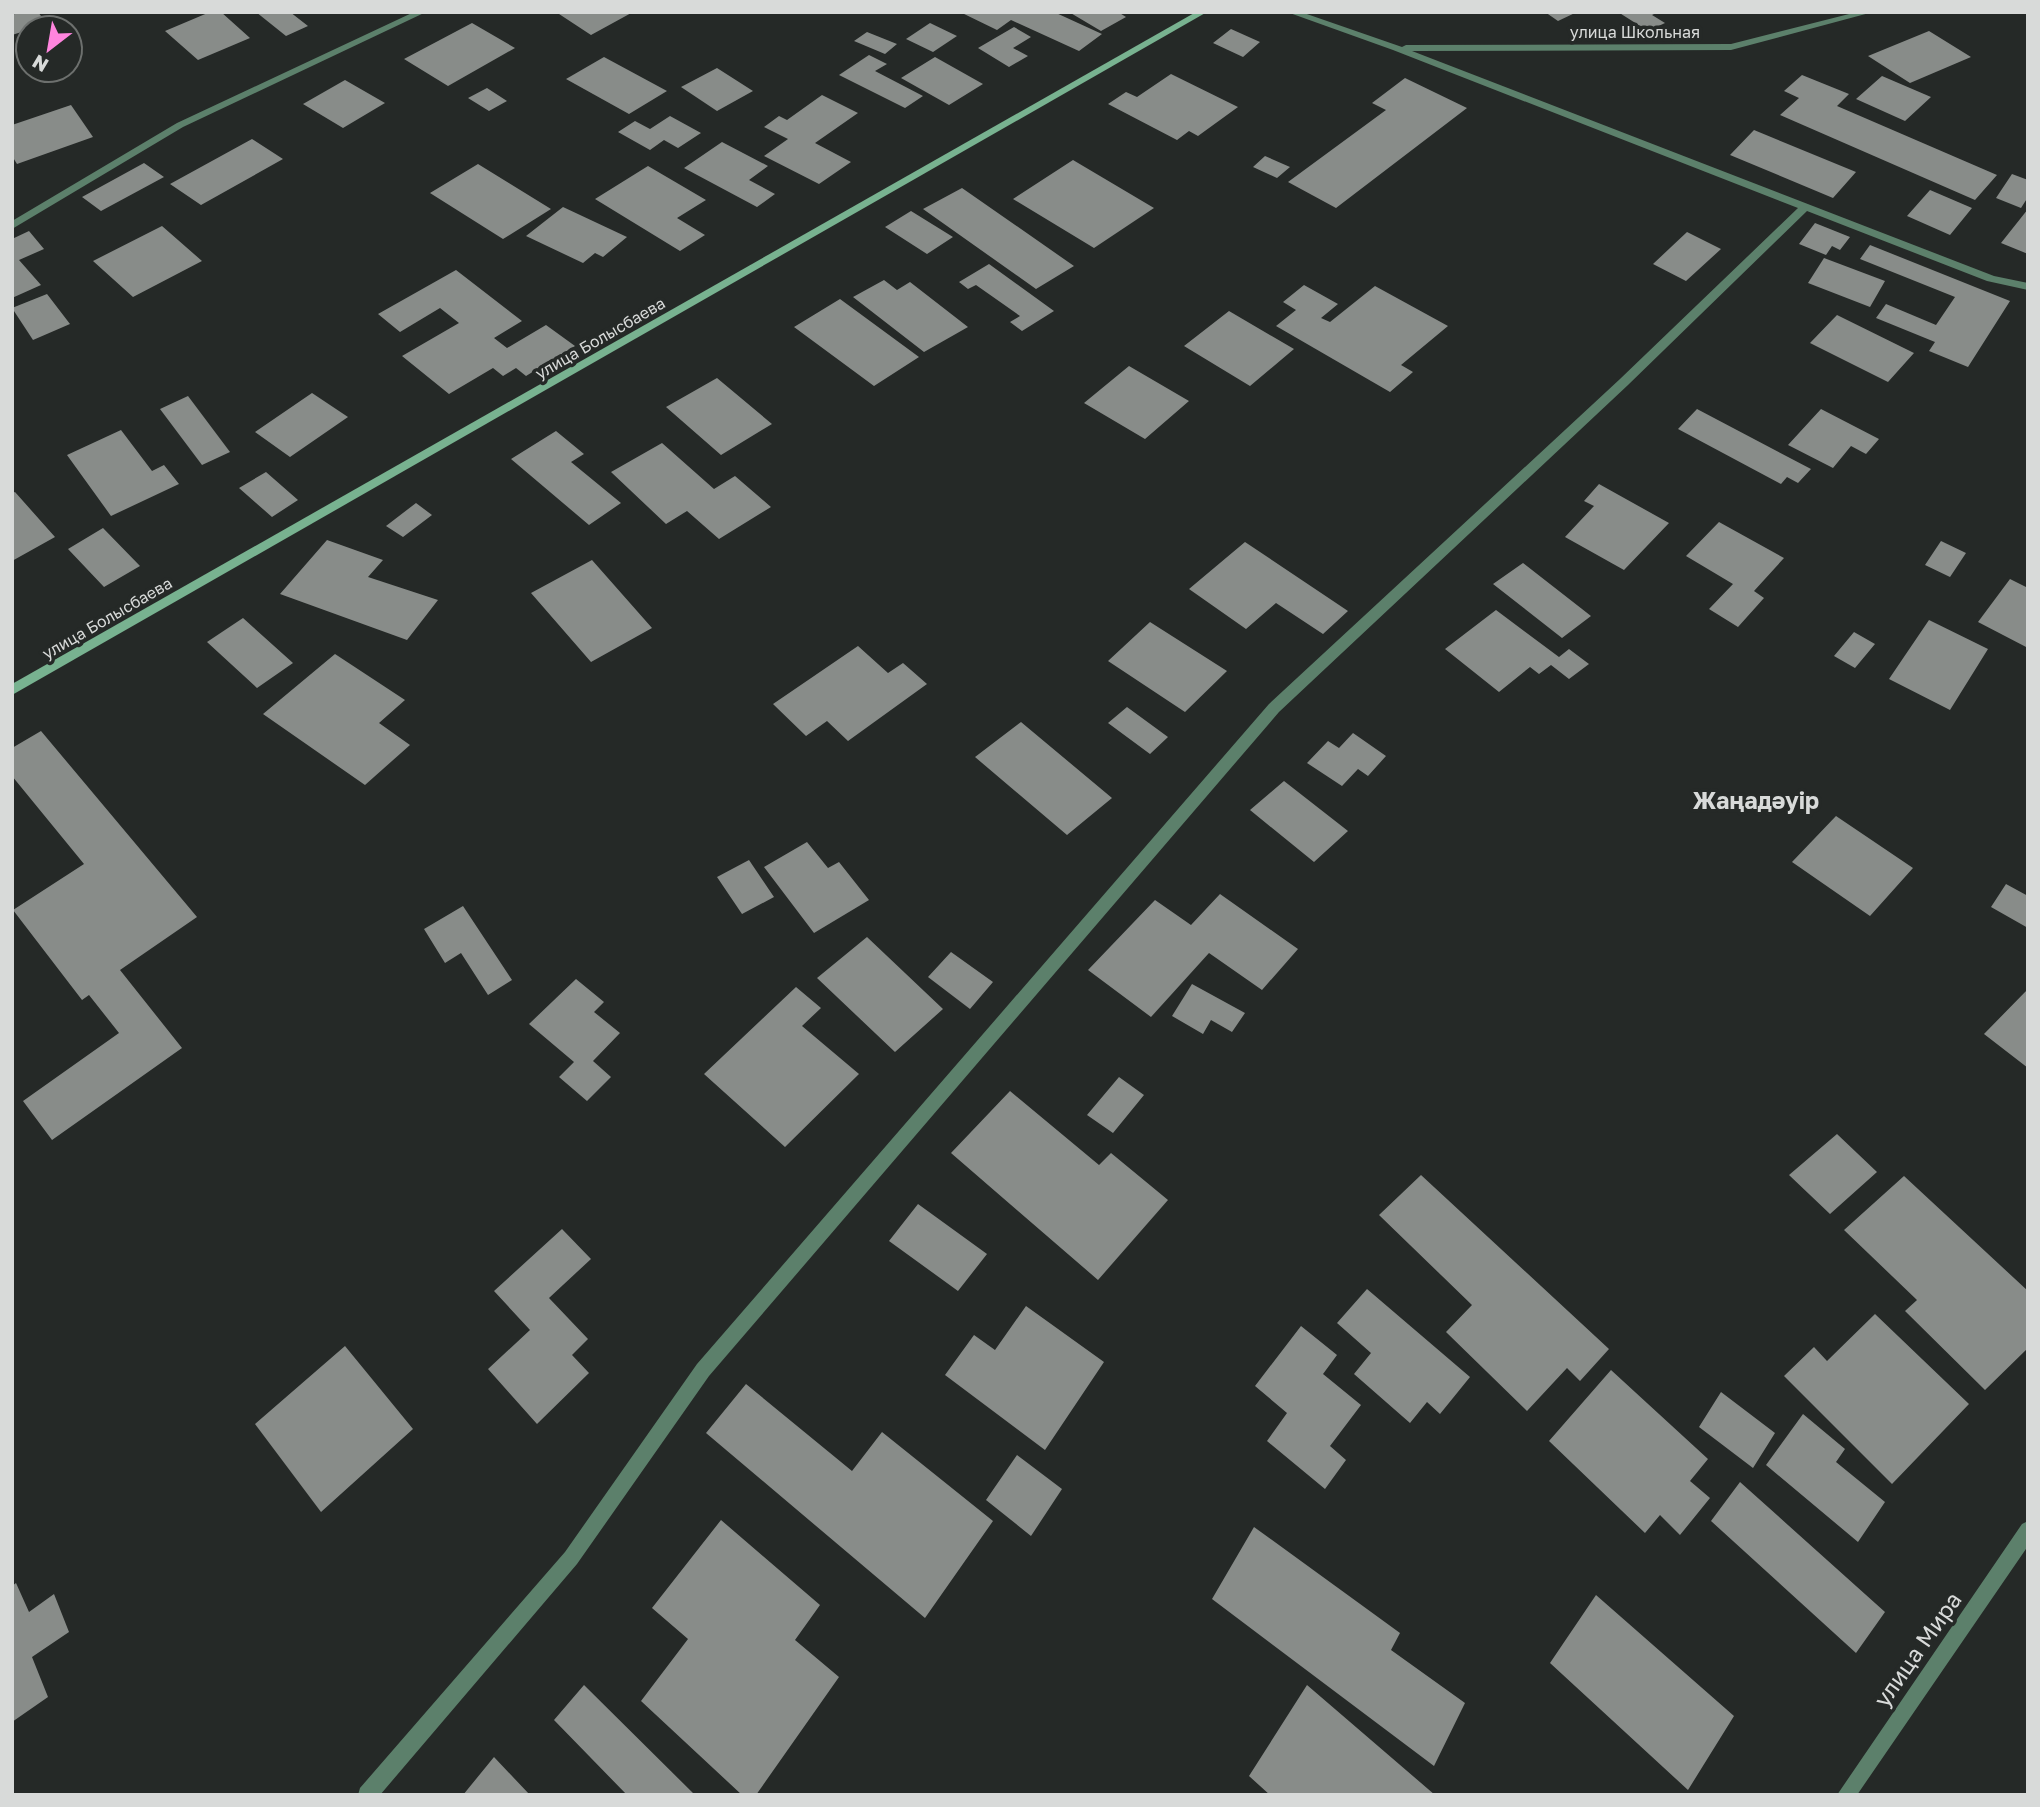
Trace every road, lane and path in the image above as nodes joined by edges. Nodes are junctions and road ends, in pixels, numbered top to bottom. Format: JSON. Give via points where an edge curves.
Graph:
{"nodes":[{"id":1,"x":422,"y":12,"type":"edge"},
{"id":2,"x":1203,"y":12,"type":"edge"},
{"id":3,"x":1292,"y":12,"type":"edge"},
{"id":4,"x":1869,"y":12,"type":"edge"},
{"id":5,"x":1396,"y":48,"type":"junction"},
{"id":6,"x":1804,"y":208,"type":"junction"},
{"id":7,"x":12,"y":226,"type":"edge"},
{"id":8,"x":2028,"y":287,"type":"edge"},
{"id":9,"x":12,"y":690,"type":"edge"},
{"id":10,"x":2028,"y":1530,"type":"edge"},
{"id":11,"x":367,"y":1795,"type":"edge"},
{"id":12,"x":1846,"y":1795,"type":"edge"}],
"edges":[{"from":1,"to":7,"type":"street","via":[[180,125]]},
{"from":2,"to":9,"type":"street","name":"улица Болысбаева"},
{"from":3,"to":5,"type":"street"},
{"from":4,"to":5,"type":"street","name":"улица Школьная","via":[[1731,47]]},
{"from":5,"to":6,"type":"street"},
{"from":6,"to":8,"type":"street","via":[[1991,279]]},
{"from":6,"to":11,"type":"street","via":[[1274,708],[703,1370],[571,1558]]},
{"from":10,"to":12,"type":"street","name":"улица Мира"}]}
